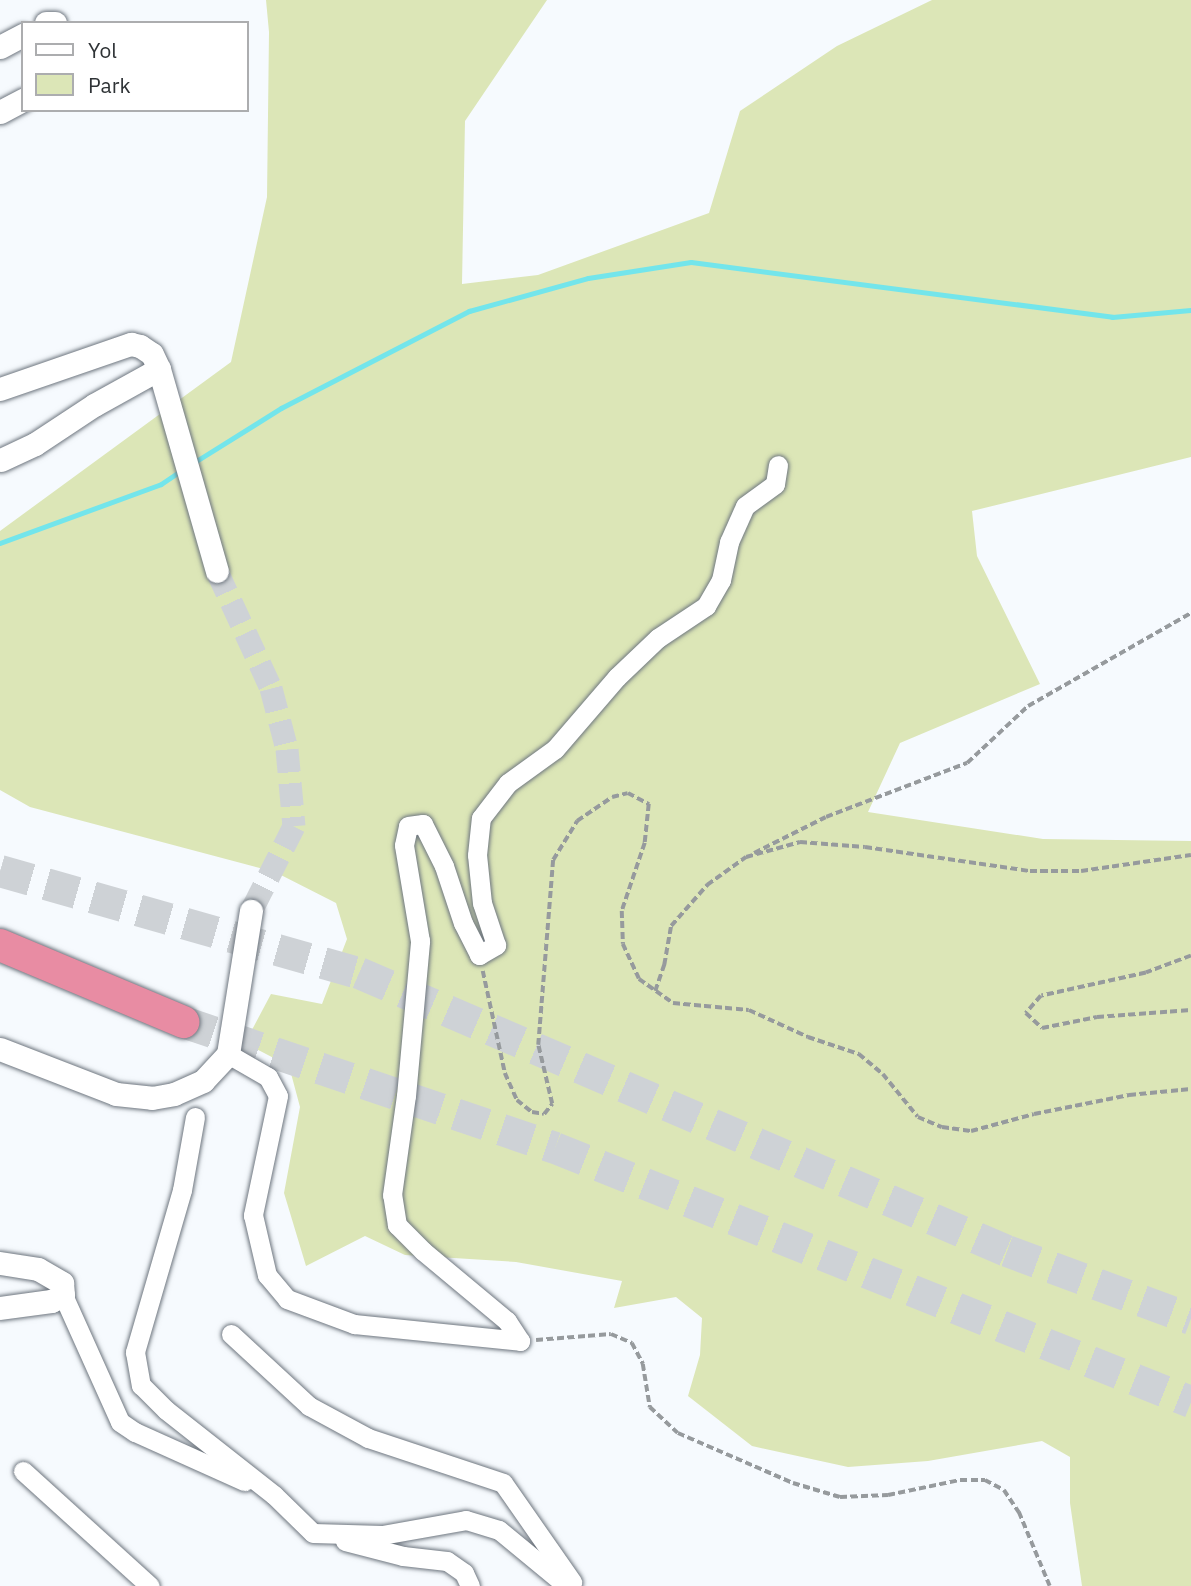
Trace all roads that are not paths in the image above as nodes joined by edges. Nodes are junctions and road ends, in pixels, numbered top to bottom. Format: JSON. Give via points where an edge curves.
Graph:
{"nodes":[{"id":1,"x":21,"y":36,"type":"edge"},
{"id":2,"x":0,"y":47,"type":"edge"},
{"id":3,"x":21,"y":101,"type":"edge"},
{"id":4,"x":0,"y":112,"type":"edge"},
{"id":5,"x":162,"y":376,"type":"junction"},
{"id":6,"x":0,"y":389,"type":"edge"},
{"id":7,"x":0,"y":460,"type":"edge"},
{"id":8,"x":778,"y":465,"type":"dead end"},
{"id":9,"x":217,"y":571,"type":"tunnel mouth"},
{"id":10,"x":251,"y":911,"type":"tunnel mouth"},
{"id":11,"x":0,"y":945,"type":"edge"},
{"id":12,"x":183,"y":1022,"type":"tunnel mouth"},
{"id":13,"x":0,"y":1049,"type":"edge"},
{"id":14,"x":228,"y":1054,"type":"junction"},
{"id":15,"x":195,"y":1117,"type":"dead end"},
{"id":16,"x":0,"y":1263,"type":"edge"},
{"id":17,"x":63,"y":1295,"type":"junction"},
{"id":18,"x":0,"y":1308,"type":"edge"},
{"id":19,"x":231,"y":1334,"type":"dead end"},
{"id":20,"x":23,"y":1471,"type":"dead end"},
{"id":21,"x":274,"y":1495,"type":"junction"},
{"id":22,"x":313,"y":1533,"type":"junction"},
{"id":23,"x":149,"y":1586,"type":"edge"},
{"id":24,"x":470,"y":1586,"type":"edge"},
{"id":25,"x":567,"y":1586,"type":"edge"},
{"id":26,"x":574,"y":1586,"type":"edge"}],
"edges":[{"from":1,"to":2,"type":"street"},
{"from":3,"to":4,"type":"street"},
{"from":5,"to":6,"type":"street","via":[[152,354],[131,345]]},
{"from":5,"to":7,"type":"street","via":[[94,405],[35,444]]},
{"from":5,"to":9,"type":"street"},
{"from":8,"to":14,"type":"street","via":[[775,484],[745,506],[729,542],[721,580],[706,606],[657,638],[555,749],[508,783],[481,818],[477,855],[482,903],[496,945],[480,955],[423,824],[408,826],[404,845],[420,941],[392,1195],[397,1225],[507,1321],[520,1341],[354,1324],[287,1299],[267,1275],[253,1215],[278,1096],[268,1077]]},
{"from":10,"to":14,"type":"street"},
{"from":11,"to":12,"type":"highway"},
{"from":13,"to":14,"type":"street","via":[[116,1094],[152,1098],[203,1082]]},
{"from":15,"to":21,"type":"street","via":[[182,1190],[135,1352],[141,1385]]},
{"from":16,"to":17,"type":"street","via":[[38,1269],[62,1283]]},
{"from":17,"to":18,"type":"street"},
{"from":17,"to":21,"type":"street","via":[[120,1422]]},
{"from":19,"to":26,"type":"street","via":[[309,1406],[368,1438],[503,1483]]},
{"from":20,"to":23,"type":"street"},
{"from":21,"to":22,"type":"street"},
{"from":22,"to":24,"type":"street","via":[[403,1556],[447,1561],[464,1573]]},
{"from":22,"to":25,"type":"street","via":[[382,1535],[466,1520],[499,1531]]}]}
